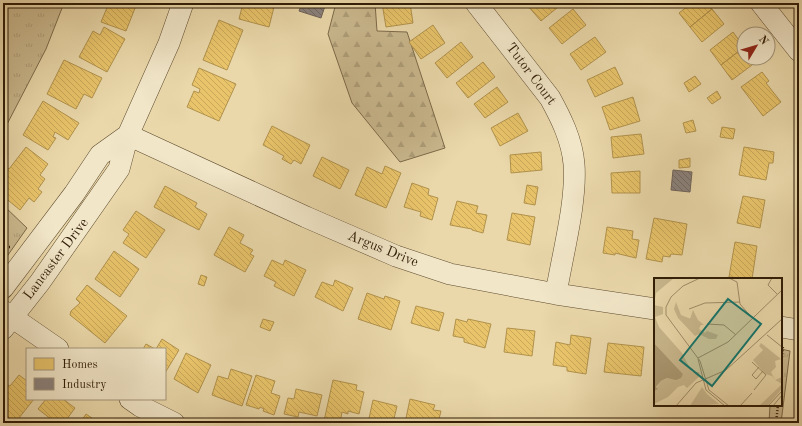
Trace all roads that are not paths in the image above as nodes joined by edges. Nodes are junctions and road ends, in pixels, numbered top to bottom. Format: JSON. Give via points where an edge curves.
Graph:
{"nodes":[{"id":1,"x":183,"y":3,"type":"edge"},
{"id":2,"x":476,"y":3,"type":"edge"},
{"id":3,"x":761,"y":3,"type":"edge"},
{"id":4,"x":799,"y":51,"type":"edge"},
{"id":5,"x":128,"y":135,"type":"junction"},
{"id":6,"x":74,"y":194,"type":"junction"},
{"id":7,"x":94,"y":207,"type":"junction"},
{"id":8,"x":3,"y":288,"type":"edge"},
{"id":9,"x":556,"y":294,"type":"junction"},
{"id":10,"x":654,"y":309,"type":"edge"},
{"id":11,"x":6,"y":319,"type":"edge"},
{"id":12,"x":56,"y":348,"type":"edge"},
{"id":13,"x":131,"y":400,"type":"edge"},
{"id":14,"x":174,"y":423,"type":"edge"}],
"edges":[{"from":1,"to":5,"type":"street","name":"Lancaster Drive","via":[[169,43]]},
{"from":2,"to":9,"type":"street","name":"Tutor Court","via":[[550,98],[568,137],[574,164],[574,193]]},
{"from":3,"to":4,"type":"street"},
{"from":5,"to":6,"type":"street","name":"Lancaster Drive","via":[[100,155]]},
{"from":5,"to":7,"type":"street","name":"Lancaster Drive","via":[[119,169]]},
{"from":5,"to":9,"type":"street","name":"Argus Drive","via":[[396,256],[450,274]]},
{"from":6,"to":7,"type":"street","name":"Lancaster Drive"},
{"from":6,"to":8,"type":"street","name":"Lancaster Drive"},
{"from":7,"to":11,"type":"street","name":"Lancaster Drive","via":[[40,282]]},
{"from":9,"to":10,"type":"street","name":"Argus Drive"},
{"from":11,"to":12,"type":"street"},
{"from":13,"to":14,"type":"street"}]}
